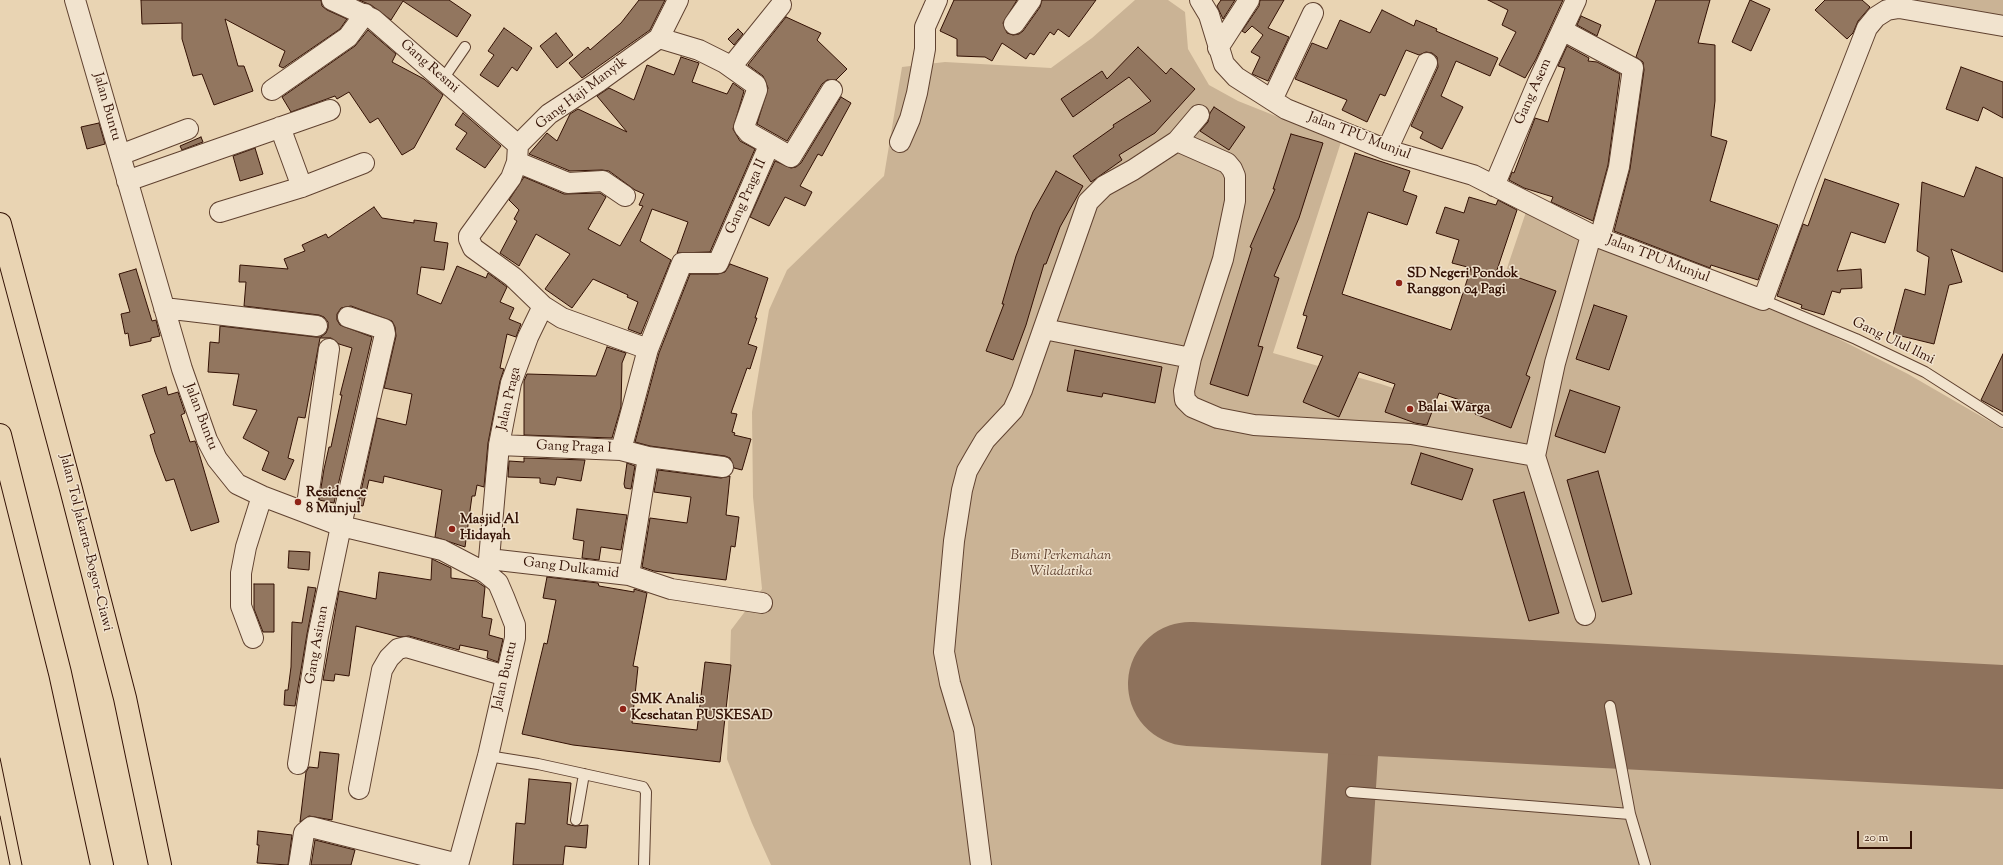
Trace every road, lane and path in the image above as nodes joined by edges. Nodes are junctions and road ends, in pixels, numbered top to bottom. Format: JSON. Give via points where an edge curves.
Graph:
{"nodes":[{"id":1,"x":74,"y":0,"type":"edge"},
{"id":2,"x":332,"y":0,"type":"edge"},
{"id":3,"x":678,"y":0,"type":"edge"},
{"id":4,"x":938,"y":0,"type":"edge"},
{"id":5,"x":1031,"y":0,"type":"edge"},
{"id":6,"x":1200,"y":0,"type":"edge"},
{"id":7,"x":1250,"y":0,"type":"edge"},
{"id":8,"x":1576,"y":0,"type":"edge"},
{"id":9,"x":781,"y":5,"type":"dead end"},
{"id":10,"x":359,"y":8,"type":"edge"},
{"id":11,"x":1313,"y":14,"type":"dead end"},
{"id":12,"x":1014,"y":24,"type":"dead end"},
{"id":13,"x":2003,"y":26,"type":"edge"},
{"id":14,"x":1562,"y":30,"type":"junction"},
{"id":15,"x":659,"y":38,"type":"junction"},
{"id":16,"x":465,"y":47,"type":"dead end"},
{"id":17,"x":1218,"y":48,"type":"junction"},
{"id":18,"x":1427,"y":63,"type":"dead end"},
{"id":19,"x":731,"y":67,"type":"junction"},
{"id":20,"x":443,"y":80,"type":"junction"},
{"id":21,"x":272,"y":90,"type":"dead end"},
{"id":22,"x":832,"y":90,"type":"dead end"},
{"id":23,"x":1272,"y":100,"type":"junction"},
{"id":24,"x":330,"y":110,"type":"dead end"},
{"id":25,"x":1198,"y":115,"type":"dead end"},
{"id":26,"x":280,"y":127,"type":"junction"},
{"id":27,"x":188,"y":129,"type":"dead end"},
{"id":28,"x":1177,"y":141,"type":"junction"},
{"id":29,"x":765,"y":142,"type":"junction"},
{"id":30,"x":900,"y":142,"type":"dead end"},
{"id":31,"x":1387,"y":150,"type":"junction"},
{"id":32,"x":517,"y":154,"type":"junction"},
{"id":33,"x":120,"y":155,"type":"junction"},
{"id":34,"x":364,"y":163,"type":"dead end"},
{"id":35,"x":127,"y":181,"type":"junction"},
{"id":36,"x":1494,"y":186,"type":"junction"},
{"id":37,"x":302,"y":187,"type":"junction"},
{"id":38,"x":624,"y":196,"type":"dead end"},
{"id":39,"x":220,"y":212,"type":"dead end"},
{"id":40,"x":0,"y":224,"type":"edge"},
{"id":41,"x":1595,"y":239,"type":"junction"},
{"id":42,"x":1763,"y":300,"type":"junction"},
{"id":43,"x":543,"y":306,"type":"junction"},
{"id":44,"x":164,"y":308,"type":"junction"},
{"id":45,"x":348,"y":317,"type":"dead end"},
{"id":46,"x":318,"y":326,"type":"dead end"},
{"id":47,"x":1044,"y":329,"type":"junction"},
{"id":48,"x":329,"y":349,"type":"dead end"},
{"id":49,"x":648,"y":349,"type":"junction"},
{"id":50,"x":1191,"y":358,"type":"junction"},
{"id":51,"x":2003,"y":422,"type":"edge"},
{"id":52,"x":0,"y":435,"type":"edge"},
{"id":53,"x":500,"y":445,"type":"junction"},
{"id":54,"x":622,"y":450,"type":"junction"},
{"id":55,"x":1535,"y":456,"type":"junction"},
{"id":56,"x":648,"y":457,"type":"junction"},
{"id":57,"x":723,"y":467,"type":"dead end"},
{"id":58,"x":262,"y":496,"type":"junction"},
{"id":59,"x":306,"y":512,"type":"junction"},
{"id":60,"x":341,"y":526,"type":"junction"},
{"id":61,"x":488,"y":566,"type":"junction"},
{"id":62,"x":629,"y":575,"type":"junction"},
{"id":63,"x":762,"y":603,"type":"dead end"},
{"id":64,"x":1585,"y":615,"type":"dead end"},
{"id":65,"x":253,"y":638,"type":"dead end"},
{"id":66,"x":506,"y":676,"type":"junction"},
{"id":67,"x":1610,"y":706,"type":"dead end"},
{"id":68,"x":488,"y":756,"type":"junction"},
{"id":69,"x":298,"y":764,"type":"dead end"},
{"id":70,"x":584,"y":774,"type":"junction"},
{"id":71,"x":359,"y":789,"type":"dead end"},
{"id":72,"x":1351,"y":792,"type":"dead end"},
{"id":73,"x":1630,"y":814,"type":"junction"},
{"id":74,"x":576,"y":820,"type":"dead end"},
{"id":75,"x":102,"y":865,"type":"edge"},
{"id":76,"x":160,"y":865,"type":"edge"},
{"id":77,"x":299,"y":865,"type":"edge"},
{"id":78,"x":458,"y":865,"type":"edge"},
{"id":79,"x":644,"y":865,"type":"edge"},
{"id":80,"x":981,"y":865,"type":"edge"},
{"id":81,"x":1644,"y":865,"type":"edge"}],
"edges":[{"from":1,"to":33,"type":"street","name":"Jalan Buntu"},
{"from":2,"to":10,"type":"street","name":"Gang Resmi"},
{"from":3,"to":15,"type":"street"},
{"from":4,"to":30,"type":"street","via":[[925,27],[926,49],[917,93]]},
{"from":5,"to":12,"type":"street"},
{"from":6,"to":17,"type":"street","name":"Jalan TPU Munjul","via":[[1209,15]]},
{"from":7,"to":17,"type":"street"},
{"from":8,"to":14,"type":"street","name":"Gang Asem"},
{"from":9,"to":19,"type":"street"},
{"from":10,"to":20,"type":"street","name":"Gang Resmi"},
{"from":10,"to":21,"type":"street","via":[[348,37]]},
{"from":11,"to":23,"type":"street"},
{"from":13,"to":42,"type":"street","via":[[1899,8],[1887,10],[1876,17],[1864,35]]},
{"from":14,"to":36,"type":"street","name":"Gang Asem"},
{"from":14,"to":41,"type":"street","via":[[1632,68],[1619,167]]},
{"from":15,"to":19,"type":"street","name":"Gang Praga II","via":[[699,50]]},
{"from":15,"to":32,"type":"street","name":"Gang Haji Manyik","via":[[549,114]]},
{"from":16,"to":20,"type":"lane"},
{"from":17,"to":23,"type":"street","name":"Jalan TPU Munjul","via":[[1224,64],[1236,77]]},
{"from":18,"to":31,"type":"street"},
{"from":19,"to":29,"type":"street","name":"Gang Praga II","via":[[756,85],[757,90],[744,127]]},
{"from":20,"to":32,"type":"street","name":"Gang Resmi"},
{"from":22,"to":29,"type":"street","via":[[791,156]]},
{"from":23,"to":31,"type":"street","name":"Jalan TPU Munjul","via":[[1286,109]]},
{"from":24,"to":26,"type":"street"},
{"from":25,"to":28,"type":"street"},
{"from":26,"to":35,"type":"street"},
{"from":26,"to":37,"type":"street"},
{"from":27,"to":33,"type":"street"},
{"from":28,"to":47,"type":"street","via":[[1104,186],[1088,202]]},
{"from":28,"to":50,"type":"street","via":[[1227,163],[1235,176],[1235,201],[1223,259]]},
{"from":29,"to":49,"type":"street","name":"Gang Praga II","via":[[767,150],[718,263],[682,262]]},
{"from":31,"to":36,"type":"street","name":"Jalan TPU Munjul","via":[[1474,175]]},
{"from":32,"to":38,"type":"street","name":"Gang Resmi","via":[[568,183],[603,181]]},
{"from":32,"to":43,"type":"street","name":"Gang Haji Manyik","via":[[511,178],[469,239],[472,248],[513,277]]},
{"from":33,"to":35,"type":"street","name":"Jalan Buntu"},
{"from":34,"to":37,"type":"street"},
{"from":35,"to":44,"type":"street","name":"Jalan Buntu"},
{"from":36,"to":41,"type":"street","name":"Jalan TPU Munjul"},
{"from":37,"to":39,"type":"street"},
{"from":40,"to":76,"type":"highway","name":"Jalan Tol Jakarta–Bogor–Ciawi","via":[[123,690]]},
{"from":41,"to":42,"type":"street","name":"Jalan TPU Munjul"},
{"from":41,"to":55,"type":"street","via":[[1555,362]]},
{"from":42,"to":51,"type":"lane","name":"Gang Ulul Ilmi","via":[[1926,372]]},
{"from":43,"to":49,"type":"street","via":[[562,318]]},
{"from":43,"to":53,"type":"street","name":"Jalan Praga","via":[[511,383]]},
{"from":44,"to":46,"type":"street"},
{"from":44,"to":58,"type":"street","name":"Jalan Buntu","via":[[207,440],[217,459],[237,484]]},
{"from":45,"to":60,"type":"street","name":"Gang Asinan","via":[[384,329],[385,334]]},
{"from":47,"to":50,"type":"street"},
{"from":47,"to":80,"type":"street","via":[[1017,403],[985,440],[967,471],[958,506],[946,624],[945,666],[964,730]]},
{"from":48,"to":59,"type":"street"},
{"from":49,"to":54,"type":"street"},
{"from":50,"to":55,"type":"street","via":[[1184,391],[1185,400],[1192,407],[1218,418],[1254,425],[1411,434]]},
{"from":52,"to":75,"type":"highway","via":[[60,673]]},
{"from":53,"to":54,"type":"street","name":"Gang Praga I"},
{"from":53,"to":61,"type":"street","name":"Jalan Praga"},
{"from":54,"to":56,"type":"street","name":"Gang Praga I"},
{"from":55,"to":64,"type":"street"},
{"from":56,"to":57,"type":"street","name":"Gang Praga I"},
{"from":56,"to":62,"type":"street","name":"Gang Dulkamid"},
{"from":58,"to":59,"type":"street","name":"Jalan Buntu"},
{"from":58,"to":65,"type":"street","via":[[241,573],[241,606]]},
{"from":59,"to":60,"type":"street","name":"Jalan Buntu"},
{"from":60,"to":61,"type":"street","name":"Jalan Buntu","via":[[442,550]]},
{"from":60,"to":69,"type":"street","name":"Gang Asinan","via":[[318,636]]},
{"from":61,"to":62,"type":"street","name":"Gang Dulkamid"},
{"from":61,"to":66,"type":"street","name":"Jalan Buntu","via":[[498,583],[515,625],[515,638]]},
{"from":62,"to":63,"type":"street","via":[[671,589]]},
{"from":66,"to":68,"type":"street","name":"Jalan Buntu"},
{"from":66,"to":71,"type":"street","via":[[406,646],[398,649],[382,670]]},
{"from":67,"to":73,"type":"lane"},
{"from":68,"to":70,"type":"lane"},
{"from":68,"to":78,"type":"street","name":"Jalan Buntu"},
{"from":70,"to":74,"type":"lane"},
{"from":70,"to":79,"type":"lane","via":[[644,787]]},
{"from":72,"to":73,"type":"lane"},
{"from":73,"to":81,"type":"lane"},
{"from":77,"to":78,"type":"street","via":[[304,833],[311,828]]}]}
